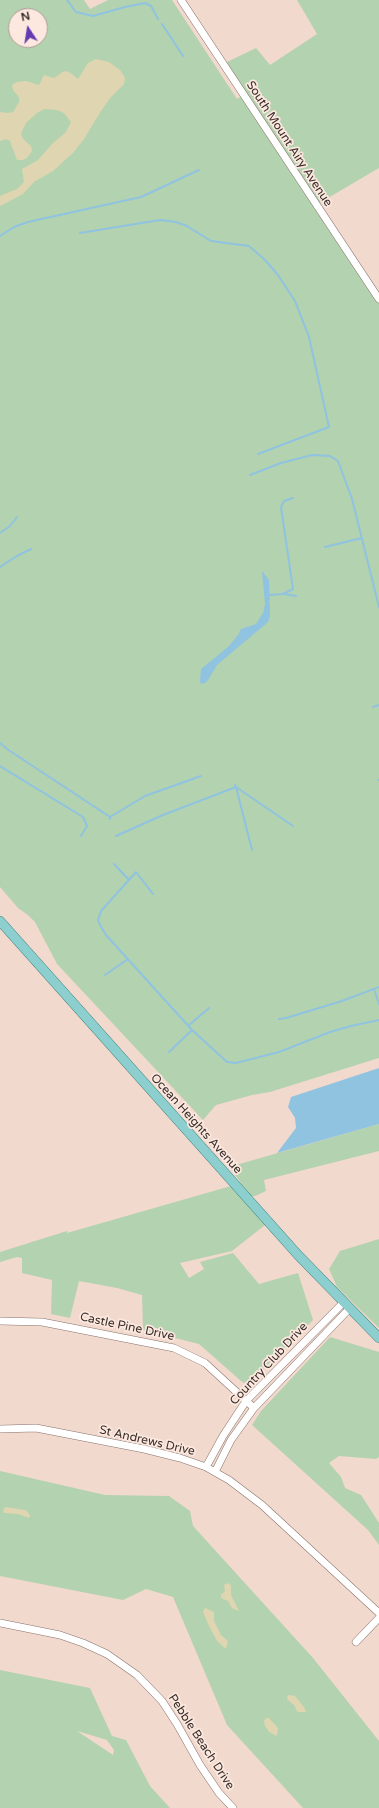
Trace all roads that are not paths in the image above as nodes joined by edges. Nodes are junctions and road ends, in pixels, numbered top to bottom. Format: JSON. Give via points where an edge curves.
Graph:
{"nodes":[{"id":1,"x":181,"y":0,"type":"edge"},
{"id":2,"x":379,"y":299,"type":"edge"},
{"id":3,"x":0,"y":921,"type":"edge"},
{"id":4,"x":346,"y":1306,"type":"junction"},
{"id":5,"x":0,"y":1321,"type":"edge"},
{"id":6,"x":379,"y":1338,"type":"edge"},
{"id":7,"x":246,"y":1401,"type":"junction"},
{"id":8,"x":254,"y":1408,"type":"junction"},
{"id":9,"x":0,"y":1429,"type":"edge"},
{"id":10,"x":206,"y":1467,"type":"junction"},
{"id":11,"x":215,"y":1472,"type":"junction"},
{"id":12,"x":379,"y":1613,"type":"edge"},
{"id":13,"x":379,"y":1618,"type":"edge"},
{"id":14,"x":0,"y":1623,"type":"edge"},
{"id":15,"x":356,"y":1642,"type":"dead end"},
{"id":16,"x":233,"y":1808,"type":"edge"}],
"edges":[{"from":1,"to":2,"type":"street","name":"South Mount Airy Avenue"},
{"from":3,"to":4,"type":"main road","name":"Ocean Heights Avenue","via":[[140,1080]]},
{"from":4,"to":6,"type":"main road","name":"Ocean Heights Avenue"},
{"from":4,"to":7,"type":"street","name":"Country Club Drive"},
{"from":4,"to":8,"type":"street","name":"Country Club Drive"},
{"from":5,"to":7,"type":"street","name":"Castle Pine Drive","via":[[42,1322],[174,1348],[205,1363]]},
{"from":7,"to":8,"type":"street","name":"Castle Pine Drive"},
{"from":7,"to":10,"type":"street","name":"Country Club Drive"},
{"from":8,"to":11,"type":"street","name":"Country Club Drive","via":[[232,1440]]},
{"from":9,"to":10,"type":"street","name":"St Andrews Drive","via":[[36,1428],[144,1449]]},
{"from":10,"to":11,"type":"street","name":"St Andrews Drive"},
{"from":11,"to":12,"type":"street","name":"St Andrews Drive","via":[[262,1505]]},
{"from":13,"to":15,"type":"street"},
{"from":14,"to":16,"type":"street","name":"Pebble Beach Drive","via":[[75,1640],[107,1654],[133,1671],[162,1701],[204,1770]]}]}
